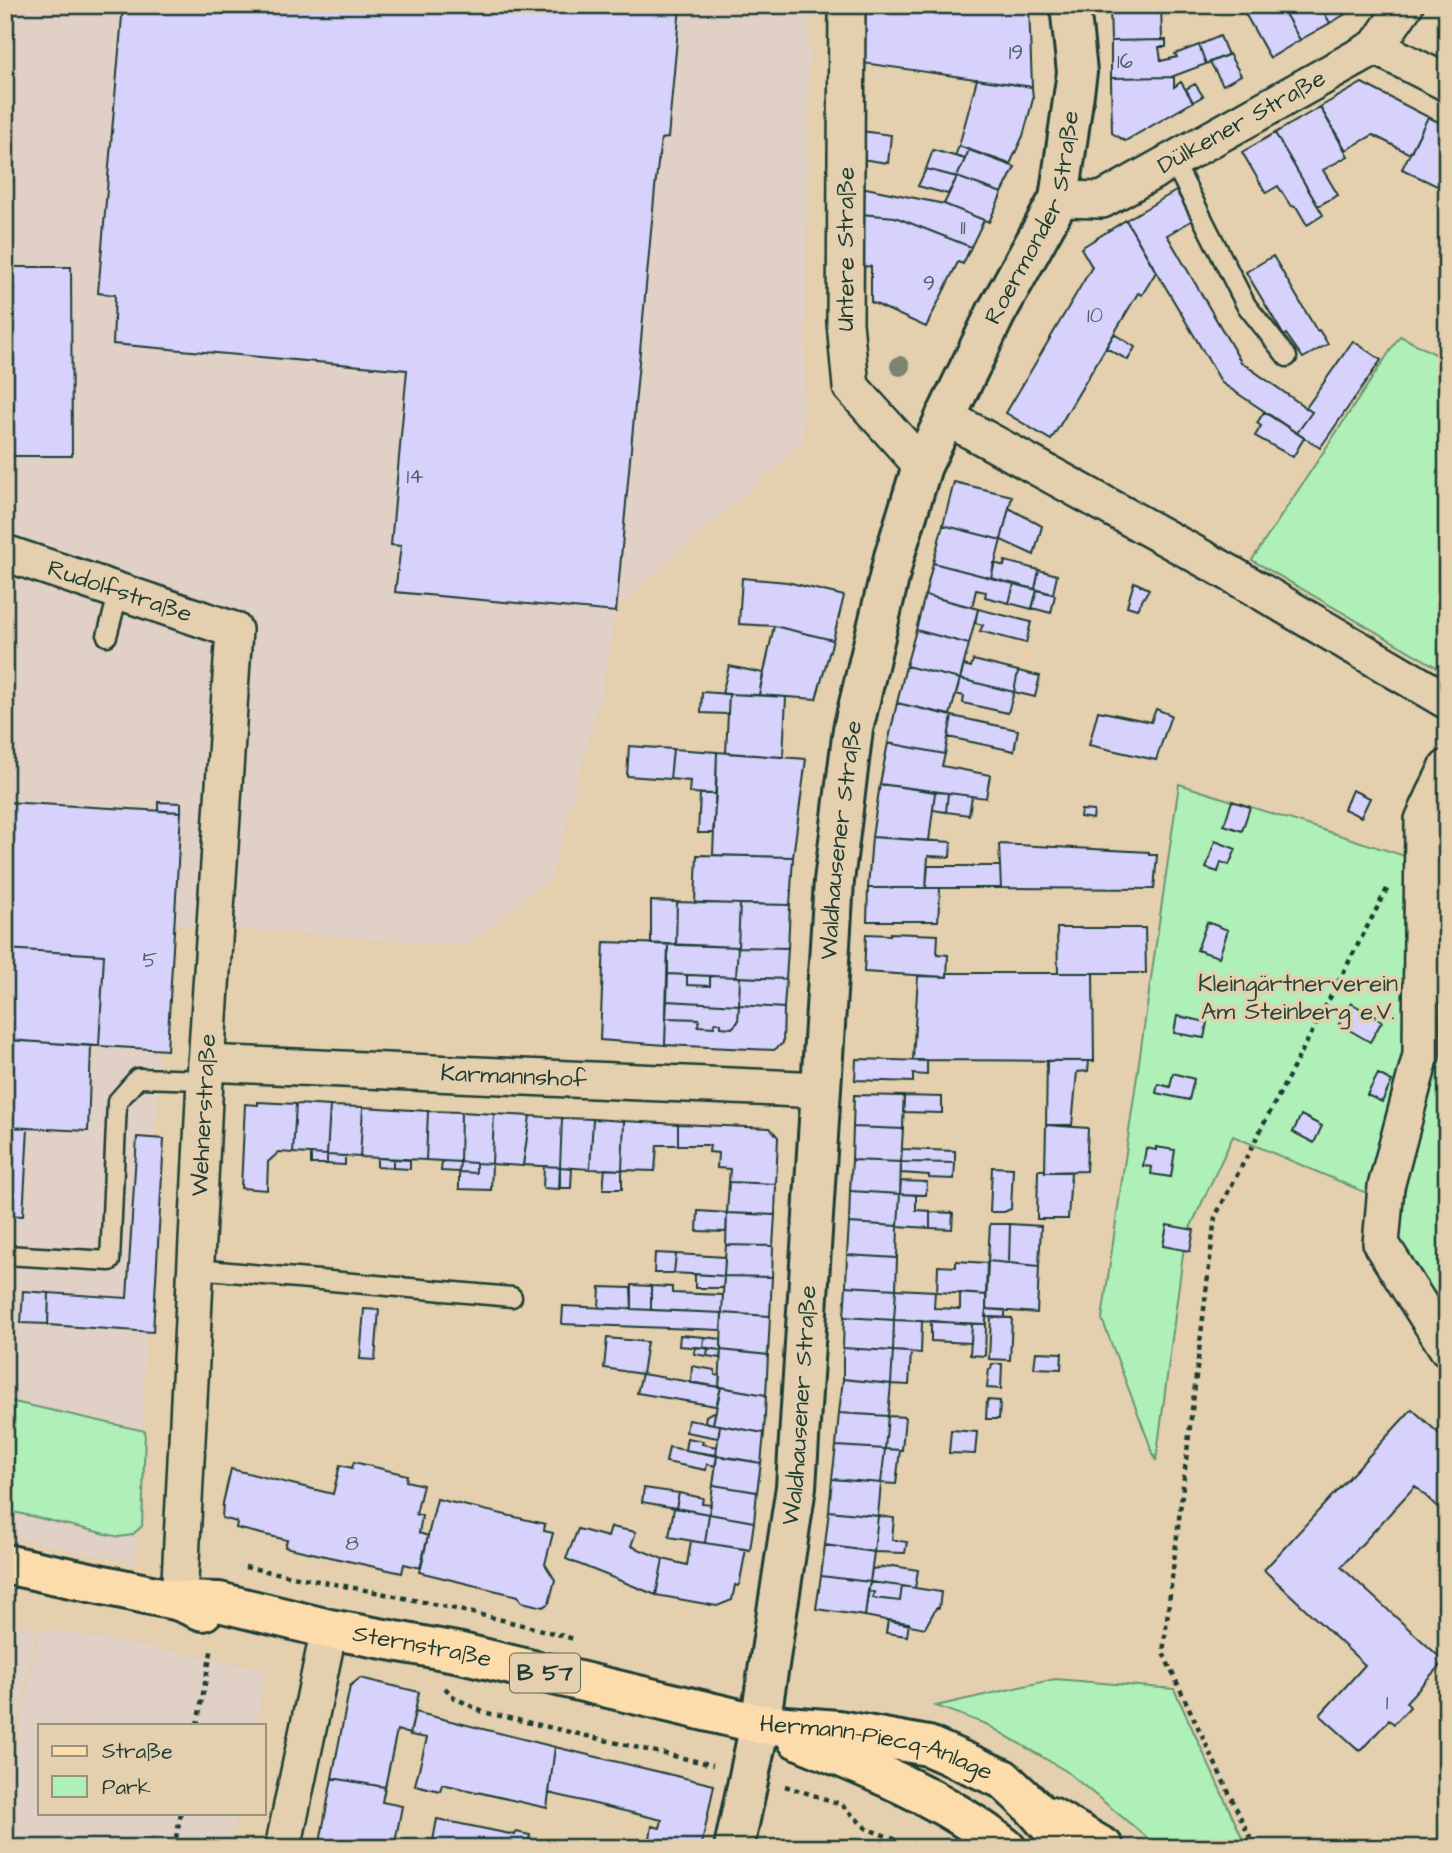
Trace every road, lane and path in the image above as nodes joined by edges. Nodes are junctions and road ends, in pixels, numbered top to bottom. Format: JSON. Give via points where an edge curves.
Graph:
{"nodes":[{"id":1,"x":847,"y":5,"type":"edge"},
{"id":2,"x":1070,"y":5,"type":"edge"},
{"id":3,"x":1405,"y":5,"type":"edge"},
{"id":4,"x":1376,"y":47,"type":"junction"},
{"id":5,"x":1447,"y":83,"type":"edge"},
{"id":6,"x":1172,"y":160,"type":"junction"},
{"id":7,"x":1059,"y":199,"type":"junction"},
{"id":8,"x":1287,"y":357,"type":"dead end"},
{"id":9,"x":944,"y":416,"type":"junction"},
{"id":10,"x":922,"y":466,"type":"junction"},
{"id":11,"x":5,"y":553,"type":"edge"},
{"id":12,"x":118,"y":591,"type":"junction"},
{"id":13,"x":234,"y":630,"type":"joint"},
{"id":14,"x":107,"y":636,"type":"dead end"},
{"id":15,"x":1447,"y":701,"type":"edge"},
{"id":16,"x":1447,"y":768,"type":"edge"},
{"id":17,"x":1391,"y":880,"type":"dead end"},
{"id":18,"x":205,"y":1071,"type":"junction"},
{"id":19,"x":821,"y":1090,"type":"junction"},
{"id":20,"x":5,"y":1255,"type":"edge"},
{"id":21,"x":196,"y":1269,"type":"junction"},
{"id":22,"x":512,"y":1297,"type":"dead end"},
{"id":23,"x":1447,"y":1348,"type":"edge"},
{"id":24,"x":5,"y":1564,"type":"edge"},
{"id":25,"x":179,"y":1601,"type":"junction"},
{"id":26,"x":329,"y":1629,"type":"junction"},
{"id":27,"x":215,"y":1635,"type":"dead end"},
{"id":28,"x":439,"y":1682,"type":"dead end"},
{"id":29,"x":197,"y":1724,"type":"edge"},
{"id":30,"x":760,"y":1724,"type":"junction"},
{"id":31,"x":749,"y":1775,"type":"junction"},
{"id":32,"x":1034,"y":1808,"type":"junction"},
{"id":33,"x":181,"y":1814,"type":"edge"},
{"id":34,"x":64,"y":1841,"type":"dead end"},
{"id":35,"x":62,"y":1848,"type":"edge"},
{"id":36,"x":174,"y":1848,"type":"edge"},
{"id":37,"x":284,"y":1848,"type":"edge"},
{"id":38,"x":734,"y":1848,"type":"edge"},
{"id":39,"x":919,"y":1848,"type":"edge"},
{"id":40,"x":1006,"y":1848,"type":"edge"},
{"id":41,"x":1069,"y":1848,"type":"edge"},
{"id":42,"x":1104,"y":1848,"type":"edge"},
{"id":43,"x":1255,"y":1848,"type":"edge"}],
"edges":[{"from":1,"to":10,"type":"street","name":"Untere Straße","via":[[845,323],[851,387]]},
{"from":2,"to":7,"type":"street","name":"Roermonder Straße","via":[[1077,72]]},
{"from":3,"to":4,"type":"street","name":"Dülkener Straße"},
{"from":4,"to":5,"type":"street"},
{"from":4,"to":6,"type":"street","name":"Dülkener Straße"},
{"from":6,"to":7,"type":"street","name":"Dülkener Straße","via":[[1102,200]]},
{"from":6,"to":8,"type":"lane","via":[[1246,304]]},
{"from":7,"to":9,"type":"street","name":"Roermonder Straße"},
{"from":9,"to":10,"type":"street","name":"Waldhausener Straße"},
{"from":9,"to":15,"type":"street","via":[[1226,571]]},
{"from":10,"to":19,"type":"street","name":"Waldhausener Straße","via":[[894,557],[853,729],[834,881]]},
{"from":11,"to":12,"type":"street","name":"Rudolfstraße"},
{"from":12,"to":13,"type":"street","name":"Rudolfstraße"},
{"from":12,"to":14,"type":"lane"},
{"from":13,"to":18,"type":"street","name":"Wehnerstraße"},
{"from":16,"to":23,"type":"street","via":[[1423,820],[1421,1055],[1386,1187],[1381,1244]]},
{"from":17,"to":43,"type":"path","via":[[1214,1217],[1163,1653]]},
{"from":18,"to":19,"type":"street","name":"Karmannshof"},
{"from":18,"to":20,"type":"lane","via":[[138,1079],[117,1102],[110,1261]]},
{"from":18,"to":21,"type":"street","name":"Wehnerstraße"},
{"from":19,"to":30,"type":"street","name":"Waldhausener Straße","via":[[796,1487]]},
{"from":21,"to":22,"type":"lane"},
{"from":21,"to":25,"type":"street","name":"Wehnerstraße"},
{"from":24,"to":25,"type":"main road","name":"Sternstraße","number":"B 57"},
{"from":25,"to":26,"type":"main road","name":"Sternstraße","number":"B 57","via":[[218,1616],[292,1631]]},
{"from":26,"to":30,"type":"main road","name":"Sternstraße","number":"B 57","via":[[461,1653]]},
{"from":26,"to":37,"type":"street"},
{"from":27,"to":29,"type":"path"},
{"from":28,"to":31,"type":"path","via":[[455,1698],[483,1712]]},
{"from":30,"to":31,"type":"street","name":"Waldhausener Straße"},
{"from":30,"to":32,"type":"main road","name":"Hermann-Piecq-Anlage","number":"B 57","via":[[838,1730],[928,1746],[1003,1779]]},
{"from":30,"to":40,"type":"main road","name":"Hermann-Piecq-Anlage","number":"B 57","via":[[890,1777],[987,1832]]},
{"from":31,"to":38,"type":"street","name":"Waldhausener Straße"},
{"from":31,"to":39,"type":"path","via":[[841,1804],[867,1829]]},
{"from":32,"to":41,"type":"main road","name":"Hermann-Piecq-Anlage","number":"B 57"},
{"from":32,"to":42,"type":"main road"},
{"from":33,"to":36,"type":"path"},
{"from":34,"to":35,"type":"path"}]}
